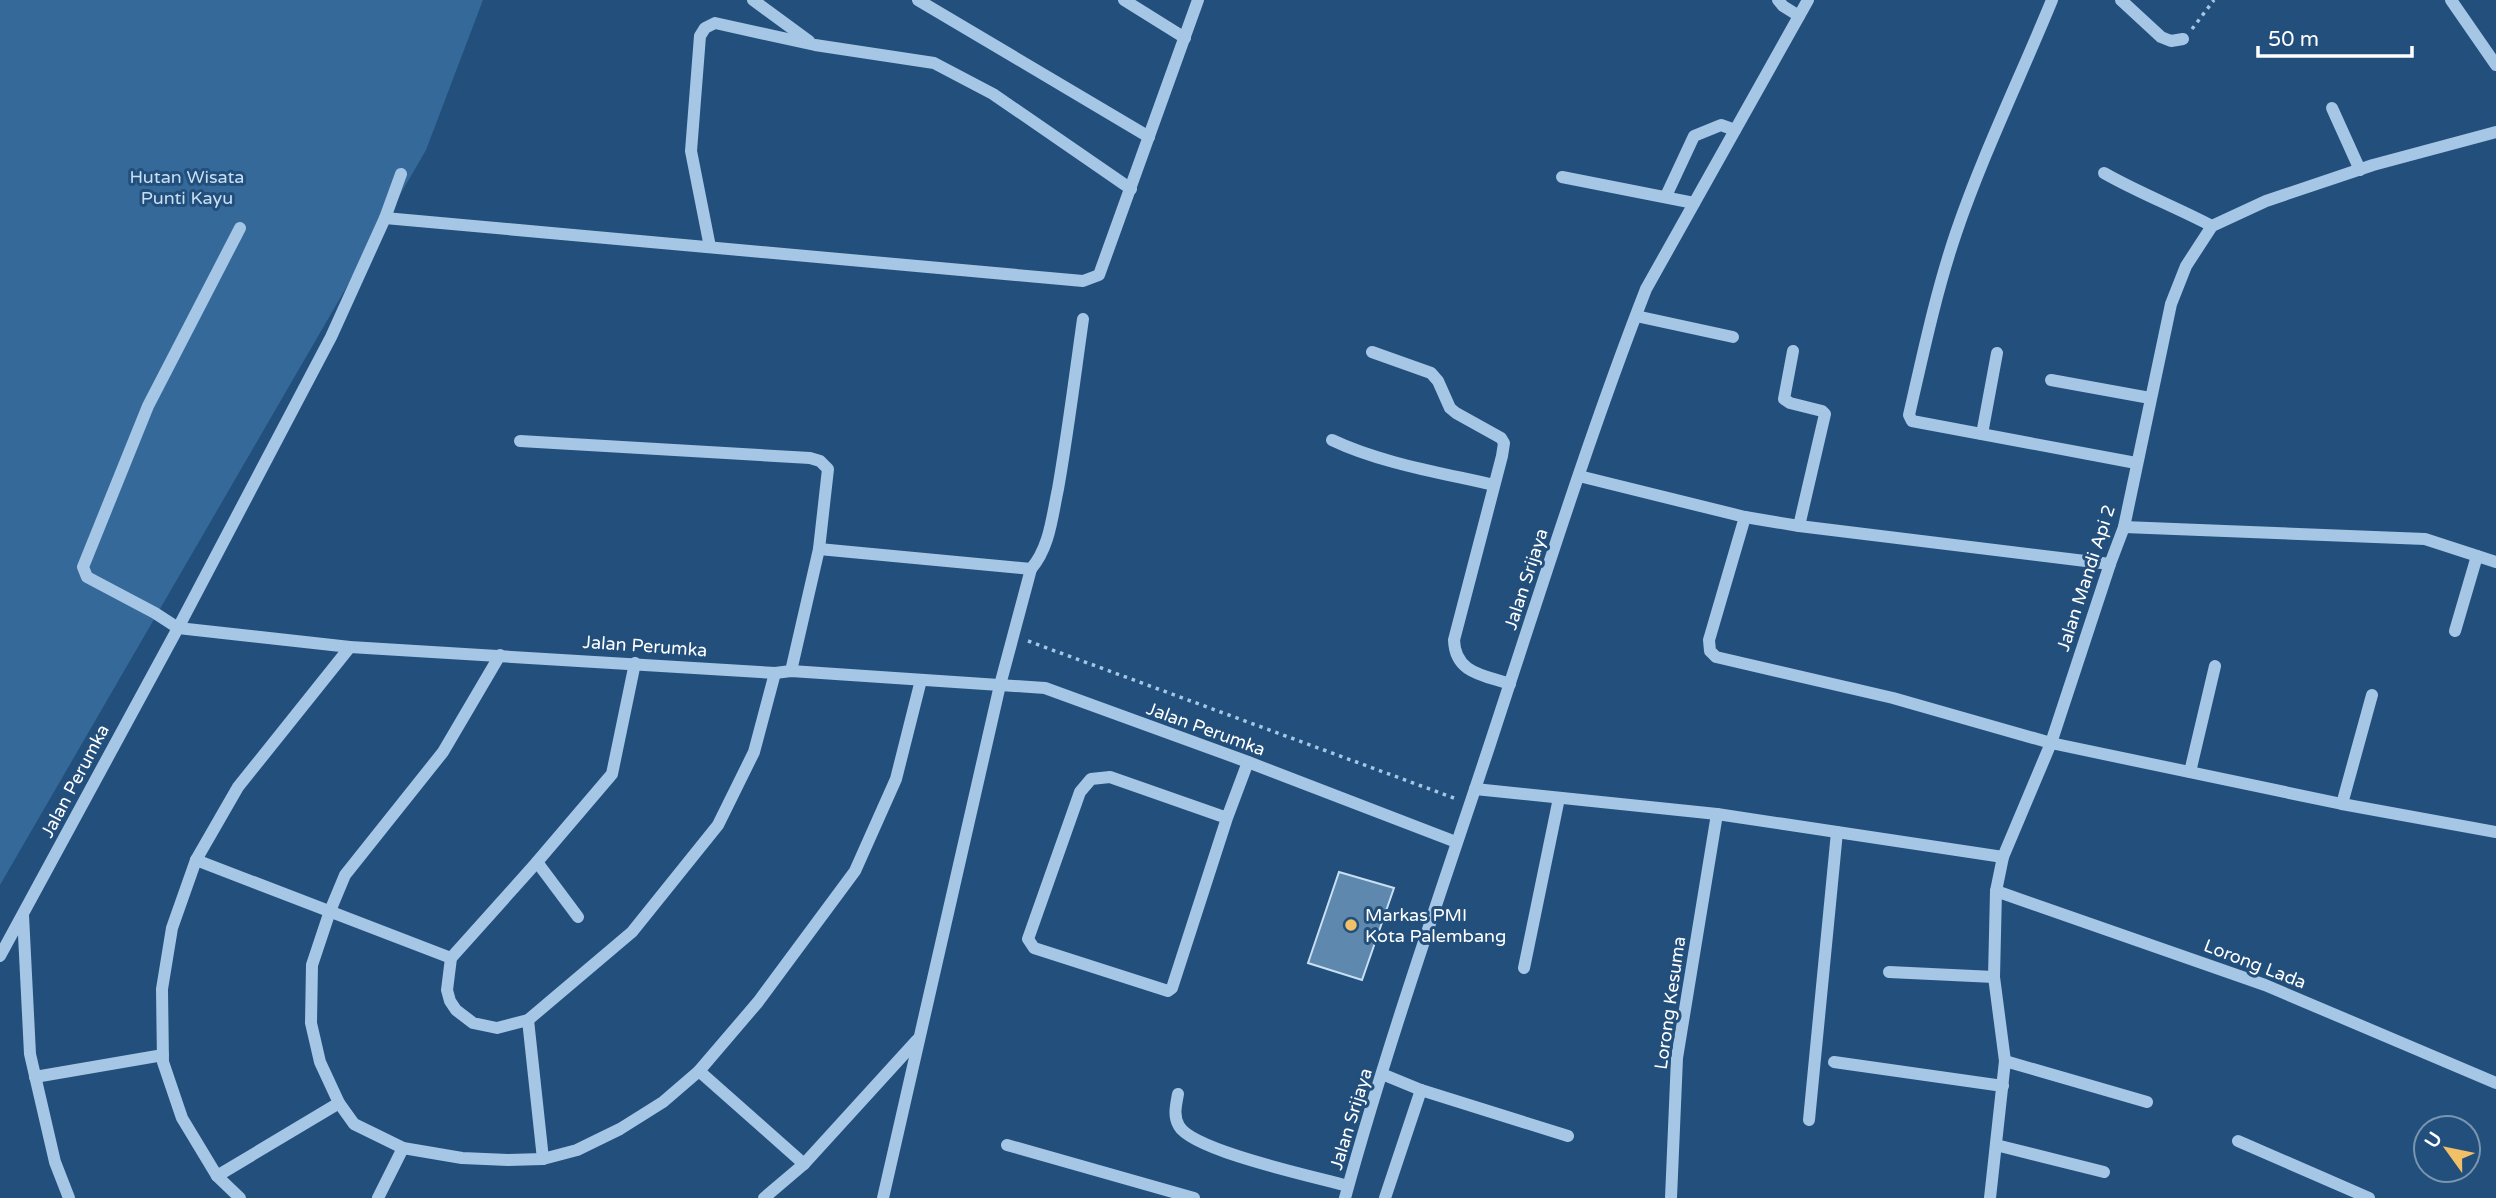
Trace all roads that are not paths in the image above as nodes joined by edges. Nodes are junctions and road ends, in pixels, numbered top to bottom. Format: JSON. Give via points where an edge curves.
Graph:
{"nodes":[{"id":1,"x":752,"y":0,"type":"edge"},
{"id":2,"x":918,"y":0,"type":"edge"},
{"id":3,"x":1124,"y":0,"type":"edge"},
{"id":4,"x":1198,"y":0,"type":"edge"},
{"id":5,"x":1778,"y":0,"type":"edge"},
{"id":6,"x":1808,"y":0,"type":"edge"},
{"id":7,"x":2052,"y":0,"type":"edge"},
{"id":8,"x":2121,"y":0,"type":"edge"},
{"id":9,"x":2451,"y":0,"type":"edge"},
{"id":10,"x":1799,"y":16,"type":"junction"},
{"id":11,"x":1185,"y":38,"type":"junction"},
{"id":12,"x":2183,"y":39,"type":"road end"},
{"id":13,"x":815,"y":45,"type":"junction"},
{"id":14,"x":2496,"y":65,"type":"edge"},
{"id":15,"x":2332,"y":108,"type":"dead end"},
{"id":16,"x":1735,"y":130,"type":"junction"},
{"id":17,"x":2496,"y":132,"type":"edge"},
{"id":18,"x":1149,"y":137,"type":"junction"},
{"id":19,"x":2360,"y":170,"type":"junction"},
{"id":20,"x":2104,"y":173,"type":"dead end"},
{"id":21,"x":401,"y":174,"type":"dead end"},
{"id":22,"x":1562,"y":177,"type":"dead end"},
{"id":23,"x":1131,"y":190,"type":"junction"},
{"id":24,"x":1666,"y":196,"type":"junction"},
{"id":25,"x":1694,"y":203,"type":"junction"},
{"id":26,"x":385,"y":218,"type":"junction"},
{"id":27,"x":2212,"y":226,"type":"junction"},
{"id":28,"x":240,"y":228,"type":"dead end"},
{"id":29,"x":710,"y":247,"type":"junction"},
{"id":30,"x":1636,"y":316,"type":"junction"},
{"id":31,"x":1083,"y":319,"type":"dead end"},
{"id":32,"x":1733,"y":337,"type":"dead end"},
{"id":33,"x":1793,"y":351,"type":"dead end"},
{"id":34,"x":1372,"y":352,"type":"dead end"},
{"id":35,"x":1997,"y":353,"type":"dead end"},
{"id":36,"x":2050,"y":380,"type":"dead end"},
{"id":37,"x":2150,"y":398,"type":"junction"},
{"id":38,"x":1982,"y":434,"type":"junction"},
{"id":39,"x":1332,"y":440,"type":"dead end"},
{"id":40,"x":520,"y":441,"type":"dead end"},
{"id":41,"x":2136,"y":463,"type":"junction"},
{"id":42,"x":1579,"y":476,"type":"junction"},
{"id":43,"x":1494,"y":485,"type":"junction"},
{"id":44,"x":1745,"y":517,"type":"junction"},
{"id":45,"x":1798,"y":526,"type":"junction"},
{"id":46,"x":2124,"y":527,"type":"junction"},
{"id":47,"x":819,"y":548,"type":"junction"},
{"id":48,"x":2477,"y":556,"type":"junction"},
{"id":49,"x":2496,"y":562,"type":"edge"},
{"id":50,"x":2110,"y":564,"type":"junction"},
{"id":51,"x":1031,"y":569,"type":"junction"},
{"id":52,"x":178,"y":628,"type":"junction"},
{"id":53,"x":2455,"y":631,"type":"dead end"},
{"id":54,"x":350,"y":647,"type":"junction"},
{"id":55,"x":500,"y":655,"type":"junction"},
{"id":56,"x":635,"y":663,"type":"junction"},
{"id":57,"x":2215,"y":666,"type":"dead end"},
{"id":58,"x":791,"y":671,"type":"junction"},
{"id":59,"x":775,"y":673,"type":"junction"},
{"id":60,"x":921,"y":680,"type":"junction"},
{"id":61,"x":1510,"y":684,"type":"junction"},
{"id":62,"x":1000,"y":685,"type":"junction"},
{"id":63,"x":2372,"y":695,"type":"dead end"},
{"id":64,"x":2051,"y":743,"type":"junction"},
{"id":65,"x":1248,"y":762,"type":"junction"},
{"id":66,"x":2190,"y":772,"type":"junction"},
{"id":67,"x":1475,"y":789,"type":"junction"},
{"id":68,"x":1559,"y":798,"type":"junction"},
{"id":69,"x":2343,"y":804,"type":"junction"},
{"id":70,"x":1717,"y":814,"type":"junction"},
{"id":71,"x":1227,"y":818,"type":"junction"},
{"id":72,"x":1837,"y":832,"type":"junction"},
{"id":73,"x":2496,"y":832,"type":"edge"},
{"id":74,"x":1456,"y":842,"type":"junction"},
{"id":75,"x":2003,"y":857,"type":"junction"},
{"id":76,"x":196,"y":860,"type":"junction"},
{"id":77,"x":537,"y":862,"type":"junction"},
{"id":78,"x":1996,"y":891,"type":"junction"},
{"id":79,"x":330,"y":911,"type":"junction"},
{"id":80,"x":23,"y":914,"type":"junction"},
{"id":81,"x":579,"y":917,"type":"dead end"},
{"id":82,"x":4,"y":942,"type":"edge"},
{"id":83,"x":0,"y":956,"type":"edge"},
{"id":84,"x":451,"y":958,"type":"junction"},
{"id":85,"x":1524,"y":968,"type":"dead end"},
{"id":86,"x":1889,"y":971,"type":"dead end"},
{"id":87,"x":1994,"y":978,"type":"junction"},
{"id":88,"x":528,"y":1020,"type":"junction"},
{"id":89,"x":919,"y":1038,"type":"junction"},
{"id":90,"x":163,"y":1055,"type":"junction"},
{"id":91,"x":2005,"y":1061,"type":"junction"},
{"id":92,"x":1835,"y":1062,"type":"dead end"},
{"id":93,"x":699,"y":1071,"type":"junction"},
{"id":94,"x":1382,"y":1074,"type":"junction"},
{"id":95,"x":35,"y":1077,"type":"junction"},
{"id":96,"x":2496,"y":1083,"type":"edge"},
{"id":97,"x":2003,"y":1086,"type":"junction"},
{"id":98,"x":1421,"y":1090,"type":"junction"},
{"id":99,"x":1178,"y":1094,"type":"dead end"},
{"id":100,"x":2147,"y":1102,"type":"dead end"},
{"id":101,"x":339,"y":1103,"type":"junction"},
{"id":102,"x":1809,"y":1120,"type":"dead end"},
{"id":103,"x":1568,"y":1136,"type":"dead end"},
{"id":104,"x":2238,"y":1141,"type":"dead end"},
{"id":105,"x":1996,"y":1144,"type":"junction"},
{"id":106,"x":1007,"y":1145,"type":"dead end"},
{"id":107,"x":403,"y":1148,"type":"junction"},
{"id":108,"x":543,"y":1159,"type":"junction"},
{"id":109,"x":804,"y":1164,"type":"junction"},
{"id":110,"x":2104,"y":1172,"type":"dead end"},
{"id":111,"x":217,"y":1176,"type":"junction"},
{"id":112,"x":1347,"y":1192,"type":"edge"},
{"id":113,"x":69,"y":1198,"type":"edge"},
{"id":114,"x":240,"y":1198,"type":"edge"},
{"id":115,"x":377,"y":1198,"type":"edge"},
{"id":116,"x":764,"y":1198,"type":"edge"},
{"id":117,"x":883,"y":1198,"type":"edge"},
{"id":118,"x":1194,"y":1198,"type":"edge"},
{"id":119,"x":1385,"y":1198,"type":"edge"},
{"id":120,"x":1671,"y":1198,"type":"edge"},
{"id":121,"x":1990,"y":1198,"type":"edge"},
{"id":122,"x":2368,"y":1198,"type":"edge"}],
"edges":[{"from":1,"to":13,"type":"street"},
{"from":2,"to":18,"type":"street"},
{"from":3,"to":11,"type":"street"},
{"from":4,"to":11,"type":"street"},
{"from":5,"to":10,"type":"street"},
{"from":6,"to":10,"type":"street","name":"Jalan Srijaya"},
{"from":7,"to":38,"type":"street","via":[[1955,235],[1909,415],[1912,421]]},
{"from":8,"to":12,"type":"street","via":[[2161,37]]},
{"from":9,"to":14,"type":"street"},
{"from":10,"to":16,"type":"street","name":"Jalan Srijaya"},
{"from":11,"to":18,"type":"street"},
{"from":13,"to":23,"type":"street","via":[[934,63],[993,94]]},
{"from":13,"to":29,"type":"street","via":[[715,23],[700,36],[691,151]]},
{"from":15,"to":19,"type":"street"},
{"from":16,"to":24,"type":"street","via":[[1721,125],[1694,136]]},
{"from":16,"to":25,"type":"street","name":"Jalan Srijaya"},
{"from":17,"to":19,"type":"street"},
{"from":18,"to":23,"type":"street"},
{"from":19,"to":27,"type":"street","via":[[2266,201]]},
{"from":20,"to":27,"type":"street"},
{"from":21,"to":26,"type":"street"},
{"from":22,"to":24,"type":"street"},
{"from":23,"to":29,"type":"street","via":[[1099,275],[1083,281]]},
{"from":24,"to":25,"type":"street"},
{"from":25,"to":30,"type":"street","name":"Jalan Srijaya"},
{"from":26,"to":29,"type":"street"},
{"from":26,"to":52,"type":"street","via":[[331,337]]},
{"from":27,"to":37,"type":"street","name":"Jalan Mandi Api 2","via":[[2186,266],[2171,304]]},
{"from":28,"to":52,"type":"street","via":[[148,406],[83,567],[87,577]]},
{"from":30,"to":32,"type":"street"},
{"from":30,"to":42,"type":"street","name":"Jalan Srijaya"},
{"from":31,"to":51,"type":"street","via":[[1048,537]]},
{"from":33,"to":45,"type":"street","via":[[1784,399],[1825,414]]},
{"from":34,"to":43,"type":"street","via":[[1431,373],[1456,414],[1503,440]]},
{"from":35,"to":38,"type":"street"},
{"from":36,"to":37,"type":"street"},
{"from":37,"to":41,"type":"street","name":"Jalan Mandi Api 2"},
{"from":38,"to":41,"type":"street"},
{"from":39,"to":43,"type":"street"},
{"from":40,"to":47,"type":"street","via":[[820,461],[828,469]]},
{"from":41,"to":46,"type":"street","name":"Jalan Mandi Api 2"},
{"from":42,"to":44,"type":"street"},
{"from":42,"to":61,"type":"street","name":"Jalan Srijaya"},
{"from":43,"to":61,"type":"street","via":[[1454,653],[1460,664]]},
{"from":44,"to":45,"type":"street"},
{"from":44,"to":64,"type":"street","via":[[1709,640],[1710,652],[1716,657],[1892,698]]},
{"from":45,"to":50,"type":"street"},
{"from":46,"to":48,"type":"street","via":[[2425,539]]},
{"from":46,"to":50,"type":"street","name":"Jalan Mandi Api 2"},
{"from":47,"to":51,"type":"street"},
{"from":47,"to":58,"type":"street"},
{"from":48,"to":49,"type":"street"},
{"from":48,"to":53,"type":"street"},
{"from":50,"to":64,"type":"street","name":"Jalan Mandi Api 2"},
{"from":51,"to":62,"type":"street"},
{"from":52,"to":54,"type":"street","name":"Jalan Perumka"},
{"from":52,"to":80,"type":"street","name":"Jalan Perumka"},
{"from":54,"to":55,"type":"street","name":"Jalan Perumka"},
{"from":54,"to":76,"type":"street","via":[[238,787]]},
{"from":55,"to":56,"type":"street","name":"Jalan Perumka"},
{"from":55,"to":79,"type":"street","via":[[443,752],[345,875]]},
{"from":56,"to":59,"type":"street","name":"Jalan Perumka"},
{"from":56,"to":77,"type":"street","via":[[612,774]]},
{"from":57,"to":66,"type":"street"},
{"from":58,"to":59,"type":"street","name":"Jalan Perumka"},
{"from":58,"to":60,"type":"street","name":"Jalan Perumka"},
{"from":59,"to":88,"type":"street","via":[[754,752],[718,825],[632,932]]},
{"from":60,"to":62,"type":"street","name":"Jalan Perumka"},
{"from":60,"to":93,"type":"street","via":[[896,779],[855,871],[758,1002]]},
{"from":61,"to":67,"type":"street","name":"Jalan Srijaya"},
{"from":62,"to":65,"type":"street","name":"Jalan Perumka","via":[[1045,688]]},
{"from":62,"to":89,"type":"street"},
{"from":63,"to":69,"type":"street"},
{"from":64,"to":66,"type":"street"},
{"from":64,"to":75,"type":"street","name":"Jalan Mandi Api 2"},
{"from":65,"to":71,"type":"street"},
{"from":65,"to":74,"type":"street","name":"Jalan Perumka"},
{"from":66,"to":69,"type":"street"},
{"from":67,"to":68,"type":"street"},
{"from":67,"to":74,"type":"street","name":"Jalan Srijaya"},
{"from":68,"to":70,"type":"street"},
{"from":68,"to":85,"type":"street"},
{"from":69,"to":73,"type":"street"},
{"from":70,"to":72,"type":"street"},
{"from":70,"to":120,"type":"street","name":"Lorong Kesuma","via":[[1677,1058]]},
{"from":71,"to":71,"type":"street","via":[[1175,982],[1168,991],[1030,945],[1028,939],[1080,792],[1091,779],[1110,777]]},
{"from":72,"to":75,"type":"street"},
{"from":72,"to":102,"type":"street"},
{"from":74,"to":94,"type":"street","name":"Jalan Srijaya"},
{"from":75,"to":78,"type":"street","name":"Jalan Mandi Api 2"},
{"from":76,"to":79,"type":"street"},
{"from":76,"to":90,"type":"street","via":[[172,928],[162,989]]},
{"from":77,"to":81,"type":"street"},
{"from":77,"to":84,"type":"street"},
{"from":78,"to":87,"type":"street","name":"Jalan Mandi Api 2"},
{"from":78,"to":96,"type":"street","name":"Lorong Lada","via":[[2265,985]]},
{"from":79,"to":84,"type":"street"},
{"from":79,"to":101,"type":"street","via":[[312,965],[311,1023],[320,1062]]},
{"from":80,"to":82,"type":"street","name":"Jalan Perumka"},
{"from":80,"to":95,"type":"street"},
{"from":82,"to":83,"type":"street","name":"Jalan Perumka"},
{"from":84,"to":88,"type":"street","via":[[447,990],[456,1010],[473,1023],[498,1028]]},
{"from":86,"to":87,"type":"street"},
{"from":87,"to":91,"type":"street","name":"Jalan Mandi Api 2"},
{"from":88,"to":108,"type":"street"},
{"from":89,"to":109,"type":"street"},
{"from":89,"to":117,"type":"street"},
{"from":90,"to":95,"type":"street"},
{"from":90,"to":111,"type":"street","via":[[182,1118]]},
{"from":91,"to":97,"type":"street","name":"Jalan Mandi Api 2"},
{"from":91,"to":100,"type":"street"},
{"from":92,"to":97,"type":"street"},
{"from":93,"to":108,"type":"street","via":[[663,1102],[620,1129],[577,1150]]},
{"from":93,"to":109,"type":"street"},
{"from":94,"to":98,"type":"street"},
{"from":94,"to":112,"type":"street","name":"Jalan Srijaya"},
{"from":95,"to":113,"type":"street","via":[[55,1162]]},
{"from":97,"to":105,"type":"street","name":"Jalan Mandi Api 2"},
{"from":98,"to":103,"type":"street"},
{"from":98,"to":119,"type":"street"},
{"from":99,"to":112,"type":"street","via":[[1174,1113],[1178,1126],[1200,1143]]},
{"from":101,"to":107,"type":"street","via":[[354,1124]]},
{"from":101,"to":111,"type":"street"},
{"from":104,"to":122,"type":"street"},
{"from":105,"to":110,"type":"street"},
{"from":105,"to":121,"type":"street","name":"Jalan Mandi Api 2"},
{"from":106,"to":118,"type":"street"},
{"from":107,"to":108,"type":"street","via":[[462,1158]]},
{"from":107,"to":115,"type":"street"},
{"from":109,"to":116,"type":"street"},
{"from":111,"to":114,"type":"street"}]}
